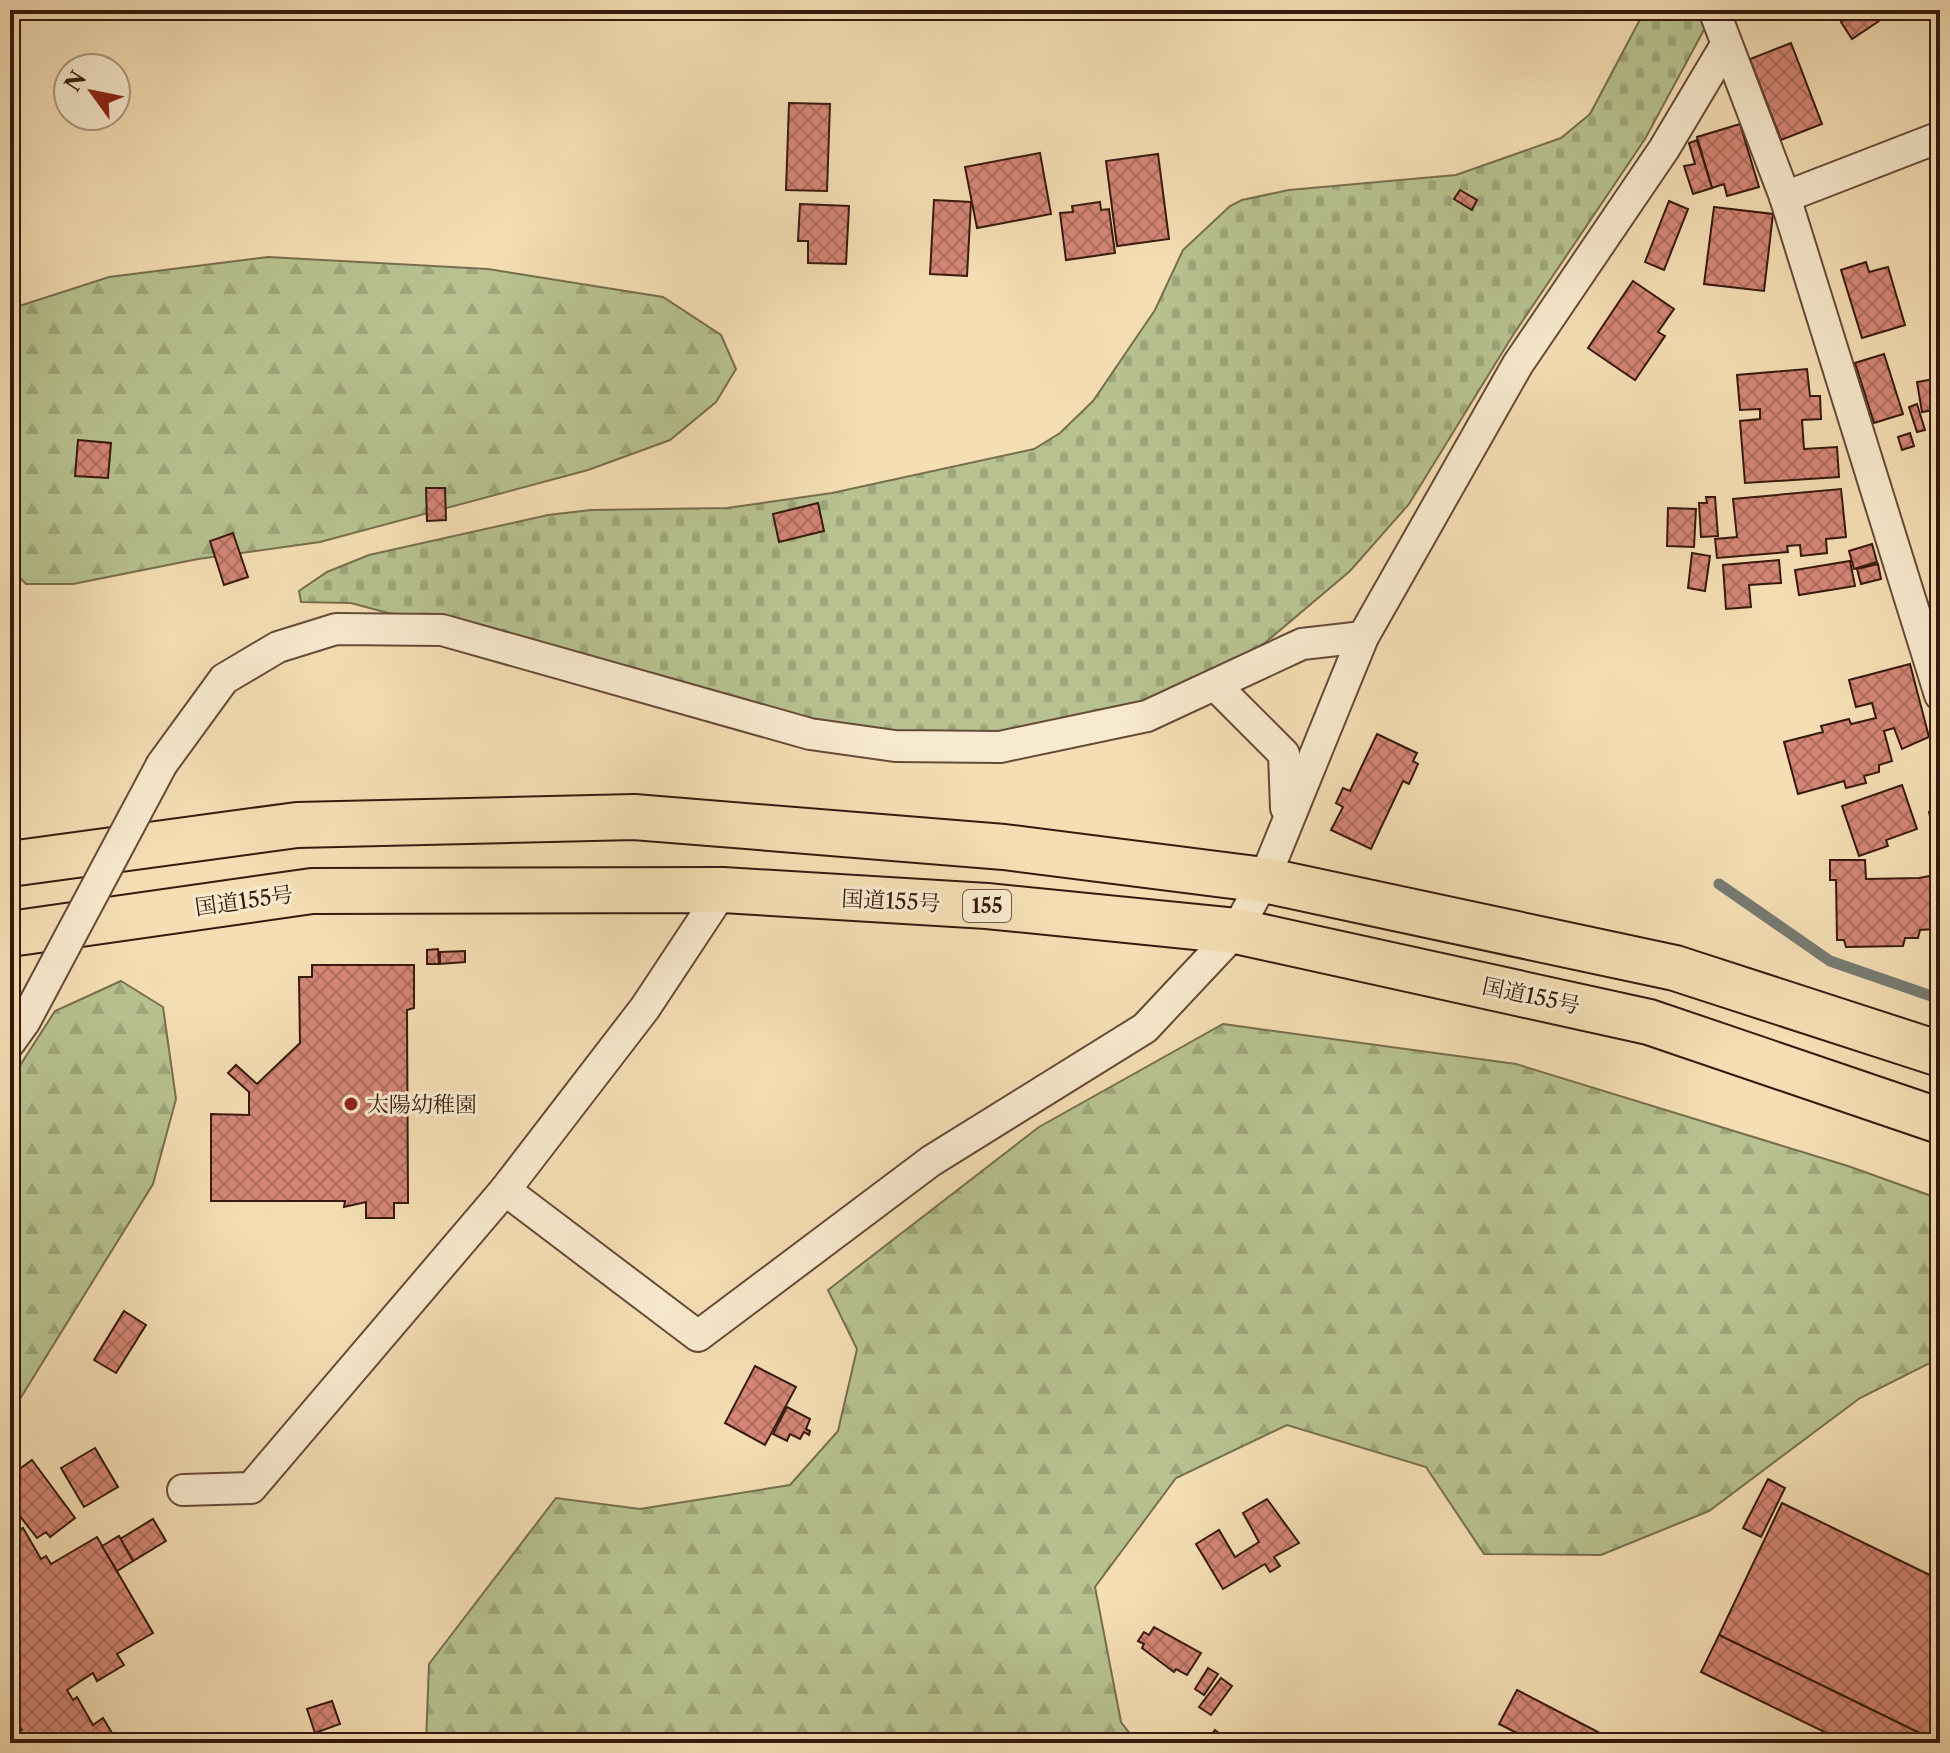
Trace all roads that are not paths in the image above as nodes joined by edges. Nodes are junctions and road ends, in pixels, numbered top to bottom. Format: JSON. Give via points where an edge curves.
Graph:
{"nodes":[{"id":1,"x":1714,"y":10,"type":"edge"},
{"id":2,"x":1726,"y":45,"type":"junction"},
{"id":3,"x":1940,"y":137,"type":"edge"},
{"id":4,"x":1785,"y":197,"type":"junction"},
{"id":5,"x":1363,"y":637,"type":"junction"},
{"id":6,"x":1215,"y":685,"type":"junction"},
{"id":7,"x":1940,"y":695,"type":"edge"},
{"id":8,"x":1287,"y":818,"type":"junction"},
{"id":9,"x":10,"y":864,"type":"edge"},
{"id":10,"x":1264,"y":880,"type":"junction"},
{"id":11,"x":723,"y":890,"type":"junction"},
{"id":12,"x":1236,"y":931,"type":"junction"},
{"id":13,"x":10,"y":934,"type":"edge"},
{"id":14,"x":18,"y":1031,"type":"edge"},
{"id":15,"x":1940,"y":1054,"type":"edge"},
{"id":16,"x":1940,"y":1121,"type":"edge"},
{"id":17,"x":505,"y":1190,"type":"junction"},
{"id":18,"x":183,"y":1490,"type":"dead end"}],
"edges":[{"from":1,"to":2,"type":"street"},
{"from":2,"to":4,"type":"street"},
{"from":2,"to":5,"type":"street","via":[[1664,149],[1518,364]]},
{"from":3,"to":4,"type":"street"},
{"from":4,"to":7,"type":"street"},
{"from":5,"to":6,"type":"street","via":[[1302,644]]},
{"from":5,"to":8,"type":"street"},
{"from":6,"to":8,"type":"street","via":[[1284,754]]},
{"from":6,"to":14,"type":"street","bridge":true,"via":[[1147,716],[1000,747],[895,746],[810,734],[442,630],[336,629],[278,647],[224,679],[162,764]]},
{"from":8,"to":10,"type":"street"},
{"from":9,"to":10,"type":"highway","via":[[297,825],[634,817],[1004,847]]},
{"from":10,"to":12,"type":"street"},
{"from":10,"to":15,"type":"highway","via":[[1675,968]]},
{"from":11,"to":12,"type":"highway","name":"国道155号","number":"155","via":[[987,906]]},
{"from":11,"to":13,"type":"highway","name":"国道155号","number":"155","via":[[312,891]]},
{"from":11,"to":17,"type":"street","via":[[645,1008]]},
{"from":12,"to":16,"type":"highway","name":"国道155号","number":"155","via":[[1649,1022]]},
{"from":12,"to":17,"type":"street","via":[[1145,1028],[931,1161],[698,1336]]},
{"from":17,"to":18,"type":"street","via":[[251,1488]]}]}
